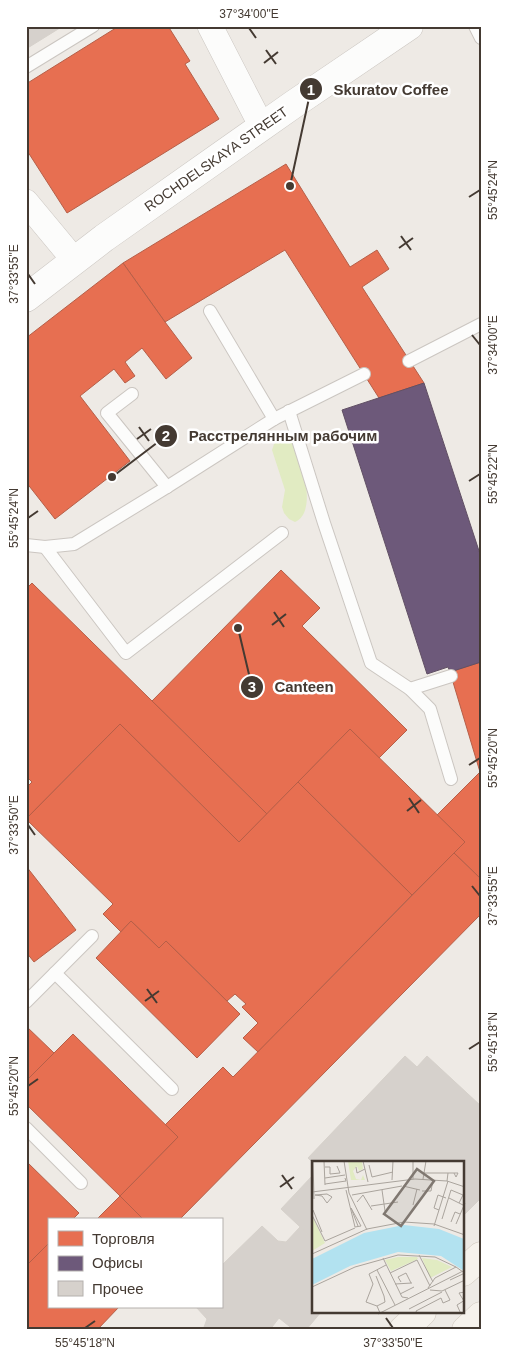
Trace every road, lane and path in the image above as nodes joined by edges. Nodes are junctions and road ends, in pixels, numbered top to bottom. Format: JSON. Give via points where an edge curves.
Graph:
{"nodes":[{"id":1,"x":93,"y":26,"type":"edge"},
{"id":2,"x":210,"y":26,"type":"edge"},
{"id":3,"x":410,"y":26,"type":"edge"},
{"id":4,"x":474,"y":26,"type":"edge"},
{"id":5,"x":481,"y":38,"type":"edge"},
{"id":6,"x":26,"y":67,"type":"edge"},
{"id":7,"x":262,"y":127,"type":"junction"},
{"id":8,"x":26,"y":202,"type":"edge"},
{"id":9,"x":76,"y":261,"type":"junction"},
{"id":10,"x":32,"y":290,"type":"edge"},
{"id":11,"x":210,"y":312,"type":"dead end"},
{"id":12,"x":481,"y":324,"type":"edge"},
{"id":13,"x":410,"y":360,"type":"dead end"},
{"id":14,"x":364,"y":374,"type":"dead end"},
{"id":15,"x":132,"y":394,"type":"dead end"},
{"id":16,"x":289,"y":411,"type":"junction"},
{"id":17,"x":274,"y":419,"type":"junction"},
{"id":18,"x":167,"y":487,"type":"junction"},
{"id":19,"x":282,"y":533,"type":"dead end"},
{"id":20,"x":26,"y":545,"type":"edge"},
{"id":21,"x":44,"y":548,"type":"junction"},
{"id":22,"x":451,"y":676,"type":"dead end"},
{"id":23,"x":410,"y":689,"type":"junction"},
{"id":24,"x":451,"y":779,"type":"dead end"},
{"id":25,"x":92,"y":936,"type":"dead end"},
{"id":26,"x":55,"y":973,"type":"junction"},
{"id":27,"x":26,"y":1002,"type":"edge"},
{"id":28,"x":172,"y":1089,"type":"dead end"},
{"id":29,"x":26,"y":1128,"type":"edge"},
{"id":30,"x":81,"y":1183,"type":"dead end"},
{"id":31,"x":481,"y":1256,"type":"edge"},
{"id":32,"x":464,"y":1271,"type":"edge"},
{"id":33,"x":420,"y":1314,"type":"edge"},
{"id":34,"x":481,"y":1316,"type":"edge"},
{"id":35,"x":403,"y":1330,"type":"edge"},
{"id":36,"x":466,"y":1330,"type":"edge"}],
"edges":[{"from":1,"to":6,"type":"lane"},
{"from":2,"to":7,"type":"street"},
{"from":3,"to":7,"type":"street","name":"ROCHDELSKAYA STREET"},
{"from":4,"to":5,"type":"lane"},
{"from":7,"to":9,"type":"street","name":"ROCHDELSKAYA STREET"},
{"from":8,"to":9,"type":"street"},
{"from":9,"to":10,"type":"street","name":"ROCHDELSKAYA STREET"},
{"from":11,"to":17,"type":"lane"},
{"from":12,"to":13,"type":"lane"},
{"from":14,"to":16,"type":"lane"},
{"from":15,"to":18,"type":"lane","via":[[107,413]]},
{"from":16,"to":17,"type":"lane"},
{"from":16,"to":23,"type":"lane","via":[[371,663]]},
{"from":17,"to":18,"type":"lane"},
{"from":18,"to":21,"type":"lane","via":[[74,544]]},
{"from":19,"to":21,"type":"lane","via":[[126,653]]},
{"from":20,"to":21,"type":"lane"},
{"from":22,"to":23,"type":"lane"},
{"from":23,"to":24,"type":"lane","via":[[430,709]]},
{"from":25,"to":26,"type":"lane"},
{"from":26,"to":27,"type":"lane"},
{"from":26,"to":28,"type":"lane"},
{"from":29,"to":30,"type":"lane"},
{"from":31,"to":32,"type":"main road"},
{"from":33,"to":35,"type":"main road"},
{"from":34,"to":36,"type":"main road"}]}
